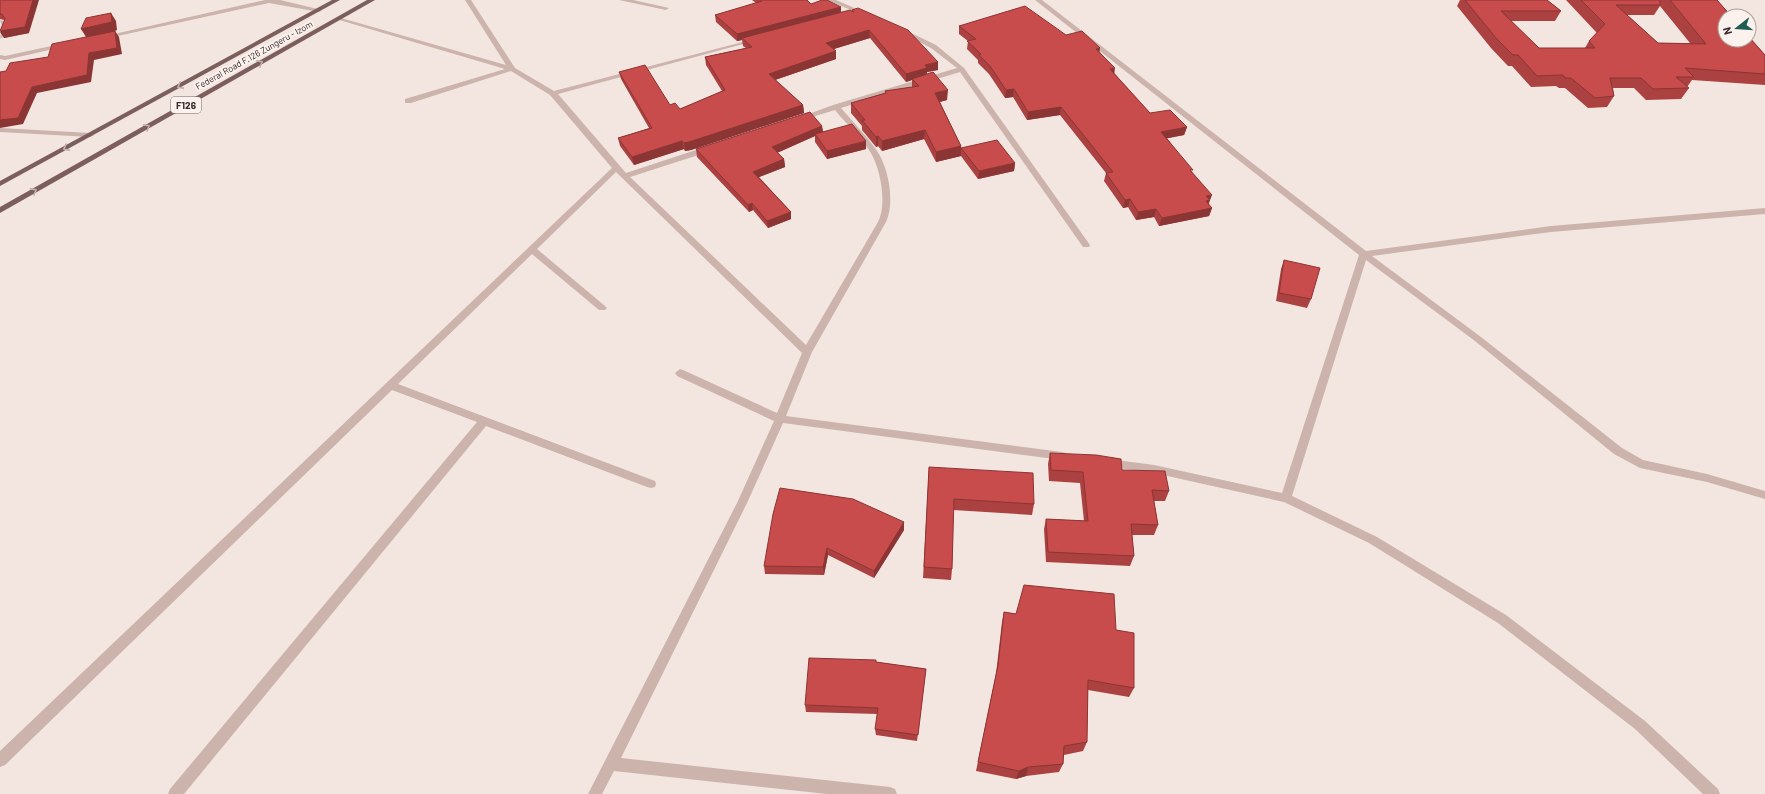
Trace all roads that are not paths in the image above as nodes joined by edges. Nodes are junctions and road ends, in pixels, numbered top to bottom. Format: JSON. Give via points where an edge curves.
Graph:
{"nodes":[{"id":1,"x":337,"y":0,"type":"edge"},
{"id":2,"x":372,"y":0,"type":"edge"},
{"id":3,"x":468,"y":0,"type":"edge"},
{"id":4,"x":622,"y":0,"type":"edge"},
{"id":5,"x":830,"y":0,"type":"edge"},
{"id":6,"x":1038,"y":0,"type":"edge"},
{"id":7,"x":666,"y":8,"type":"dead end"},
{"id":8,"x":318,"y":10,"type":"junction"},
{"id":9,"x":860,"y":12,"type":"junction"},
{"id":10,"x":845,"y":16,"type":"edge"},
{"id":11,"x":875,"y":18,"type":"edge"},
{"id":12,"x":339,"y":19,"type":"junction"},
{"id":13,"x":0,"y":22,"type":"edge"},
{"id":14,"x":896,"y":28,"type":"edge"},
{"id":15,"x":0,"y":37,"type":"edge"},
{"id":16,"x":96,"y":38,"type":"edge"},
{"id":17,"x":760,"y":38,"type":"edge"},
{"id":18,"x":73,"y":43,"type":"edge"},
{"id":19,"x":0,"y":56,"type":"edge"},
{"id":20,"x":512,"y":69,"type":"junction"},
{"id":21,"x":962,"y":69,"type":"junction"},
{"id":22,"x":553,"y":93,"type":"junction"},
{"id":23,"x":408,"y":101,"type":"dead end"},
{"id":24,"x":836,"y":107,"type":"junction"},
{"id":25,"x":791,"y":122,"type":"edge"},
{"id":26,"x":0,"y":130,"type":"edge"},
{"id":27,"x":90,"y":135,"type":"junction"},
{"id":28,"x":716,"y":146,"type":"edge"},
{"id":29,"x":616,"y":168,"type":"junction"},
{"id":30,"x":624,"y":176,"type":"junction"},
{"id":31,"x":0,"y":184,"type":"edge"},
{"id":32,"x":0,"y":210,"type":"edge"},
{"id":33,"x":1765,"y":211,"type":"edge"},
{"id":34,"x":1086,"y":245,"type":"dead end"},
{"id":35,"x":531,"y":249,"type":"junction"},
{"id":36,"x":1364,"y":254,"type":"junction"},
{"id":37,"x":602,"y":308,"type":"dead end"},
{"id":38,"x":807,"y":352,"type":"junction"},
{"id":39,"x":680,"y":374,"type":"dead end"},
{"id":40,"x":390,"y":386,"type":"junction"},
{"id":41,"x":780,"y":419,"type":"junction"},
{"id":42,"x":484,"y":421,"type":"junction"},
{"id":43,"x":1076,"y":458,"type":"edge"},
{"id":44,"x":1099,"y":461,"type":"edge"},
{"id":45,"x":651,"y":484,"type":"dead end"},
{"id":46,"x":1765,"y":495,"type":"edge"},
{"id":47,"x":1286,"y":498,"type":"junction"},
{"id":48,"x":0,"y":760,"type":"edge"},
{"id":49,"x":611,"y":764,"type":"junction"},
{"id":50,"x":174,"y":794,"type":"edge"},
{"id":51,"x":595,"y":794,"type":"edge"},
{"id":52,"x":890,"y":794,"type":"edge"},
{"id":53,"x":1713,"y":794,"type":"edge"}],
"edges":[{"from":1,"to":8,"type":"main road","name":"Federal Road F.126 Zungeru - Izom","number":"F126"},
{"from":2,"to":12,"type":"main road","name":"Federal Road F.126 Zungeru - Izom","number":"F126"},
{"from":3,"to":20,"type":"street"},
{"from":4,"to":7,"type":"street"},
{"from":5,"to":9,"type":"street"},
{"from":6,"to":36,"type":"street"},
{"from":8,"to":16,"type":"street","via":[[269,1]]},
{"from":8,"to":27,"type":"main road","name":"Federal Road F.126 Zungeru - Izom","number":"F126","one_way":true},
{"from":9,"to":10,"type":"street"},
{"from":9,"to":11,"type":"street"},
{"from":12,"to":20,"type":"street"},
{"from":32,"to":12,"type":"main road","name":"Federal Road F.126 Zungeru - Izom","number":"F126","one_way":true},
{"from":13,"to":15,"type":"street","via":[[5,26]]},
{"from":14,"to":21,"type":"street","via":[[924,40],[947,54]]},
{"from":17,"to":22,"type":"street"},
{"from":18,"to":19,"type":"street","via":[[5,58]]},
{"from":20,"to":22,"type":"street"},
{"from":20,"to":23,"type":"street"},
{"from":21,"to":24,"type":"street"},
{"from":21,"to":34,"type":"street"},
{"from":22,"to":29,"type":"street"},
{"from":24,"to":25,"type":"street"},
{"from":24,"to":38,"type":"street","via":[[876,156],[887,203],[886,212]]},
{"from":26,"to":27,"type":"street"},
{"from":27,"to":31,"type":"main road","name":"Federal Road F.126 Zungeru - Izom","number":"F126","one_way":true},
{"from":28,"to":30,"type":"street"},
{"from":29,"to":30,"type":"street"},
{"from":29,"to":35,"type":"street"},
{"from":30,"to":38,"type":"street"},
{"from":33,"to":36,"type":"street","via":[[1551,229]]},
{"from":35,"to":37,"type":"street"},
{"from":35,"to":40,"type":"street"},
{"from":36,"to":46,"type":"street","via":[[1478,339],[1618,451],[1640,464],[1707,478]]},
{"from":36,"to":47,"type":"street"},
{"from":38,"to":41,"type":"street"},
{"from":39,"to":41,"type":"street"},
{"from":40,"to":42,"type":"street"},
{"from":40,"to":48,"type":"street"},
{"from":41,"to":43,"type":"street"},
{"from":41,"to":49,"type":"street","via":[[742,503]]},
{"from":42,"to":45,"type":"street"},
{"from":42,"to":50,"type":"street"},
{"from":44,"to":47,"type":"street","via":[[1154,469]]},
{"from":47,"to":53,"type":"street","via":[[1373,540],[1502,619],[1640,725]]},
{"from":49,"to":51,"type":"street"},
{"from":49,"to":52,"type":"street"}]}
